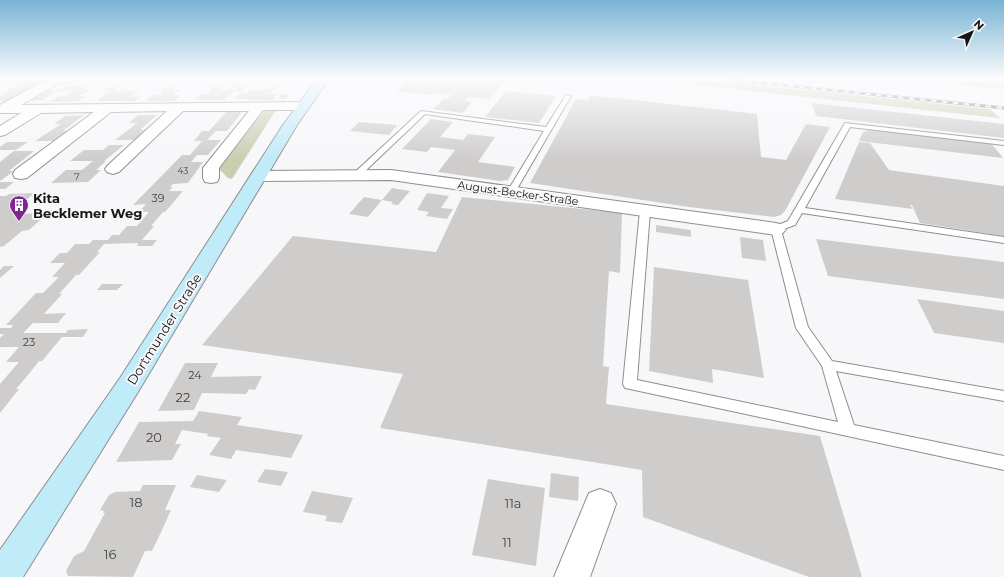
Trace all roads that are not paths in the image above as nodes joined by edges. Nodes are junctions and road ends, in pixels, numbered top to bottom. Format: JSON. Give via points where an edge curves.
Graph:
{"nodes":[{"id":1,"x":303,"y":106,"type":"joint"},
{"id":2,"x":562,"y":106,"type":"edge"},
{"id":3,"x":259,"y":107,"type":"junction"},
{"id":4,"x":108,"y":108,"type":"junction"},
{"id":5,"x":179,"y":108,"type":"junction"},
{"id":6,"x":2,"y":109,"type":"edge"},
{"id":7,"x":37,"y":109,"type":"junction"},
{"id":8,"x":548,"y":129,"type":"junction"},
{"id":9,"x":0,"y":132,"type":"edge"},
{"id":10,"x":1004,"y":143,"type":"edge"},
{"id":11,"x":113,"y":169,"type":"dead end"},
{"id":12,"x":21,"y":174,"type":"dead end"},
{"id":13,"x":357,"y":174,"type":"junction"},
{"id":14,"x":259,"y":176,"type":"junction"},
{"id":15,"x":211,"y":178,"type":"dead end"},
{"id":16,"x":511,"y":192,"type":"junction"},
{"id":17,"x":799,"y":210,"type":"junction"},
{"id":18,"x":645,"y":211,"type":"junction"},
{"id":19,"x":776,"y":230,"type":"junction"},
{"id":20,"x":1004,"y":240,"type":"edge"},
{"id":21,"x":828,"y":365,"type":"junction"},
{"id":22,"x":1004,"y":396,"type":"edge"},
{"id":23,"x":848,"y":430,"type":"junction"},
{"id":24,"x":1004,"y":463,"type":"edge"},
{"id":25,"x":600,"y":504,"type":"dead end"},
{"id":26,"x":3,"y":577,"type":"edge"},
{"id":27,"x":572,"y":577,"type":"edge"}],
"edges":[{"from":1,"to":3,"type":"street"},
{"from":1,"to":14,"type":"main road","name":"Dortmunder Straße"},
{"from":2,"to":8,"type":"lane"},
{"from":3,"to":5,"type":"street"},
{"from":3,"to":15,"type":"street","via":[[211,168]]},
{"from":4,"to":5,"type":"street"},
{"from":4,"to":7,"type":"street"},
{"from":4,"to":12,"type":"street"},
{"from":5,"to":11,"type":"street"},
{"from":6,"to":7,"type":"street"},
{"from":7,"to":9,"type":"street"},
{"from":8,"to":13,"type":"lane","via":[[422,112]]},
{"from":8,"to":16,"type":"lane"},
{"from":10,"to":17,"type":"lane","via":[[848,125]]},
{"from":13,"to":14,"type":"street","name":"August-Becker-Straße"},
{"from":13,"to":16,"type":"street","name":"August-Becker-Straße","via":[[391,175]]},
{"from":14,"to":26,"type":"main road","name":"Dortmunder Straße","via":[[129,386]]},
{"from":16,"to":18,"type":"street","name":"August-Becker-Straße"},
{"from":17,"to":19,"type":"lane","via":[[792,223]]},
{"from":17,"to":20,"type":"lane"},
{"from":18,"to":19,"type":"street","name":"August-Becker-Straße"},
{"from":18,"to":23,"type":"lane","via":[[630,384]]},
{"from":19,"to":21,"type":"lane","via":[[802,328]]},
{"from":21,"to":22,"type":"lane"},
{"from":21,"to":23,"type":"lane"},
{"from":23,"to":24,"type":"lane"},
{"from":25,"to":27,"type":"street"}]}
